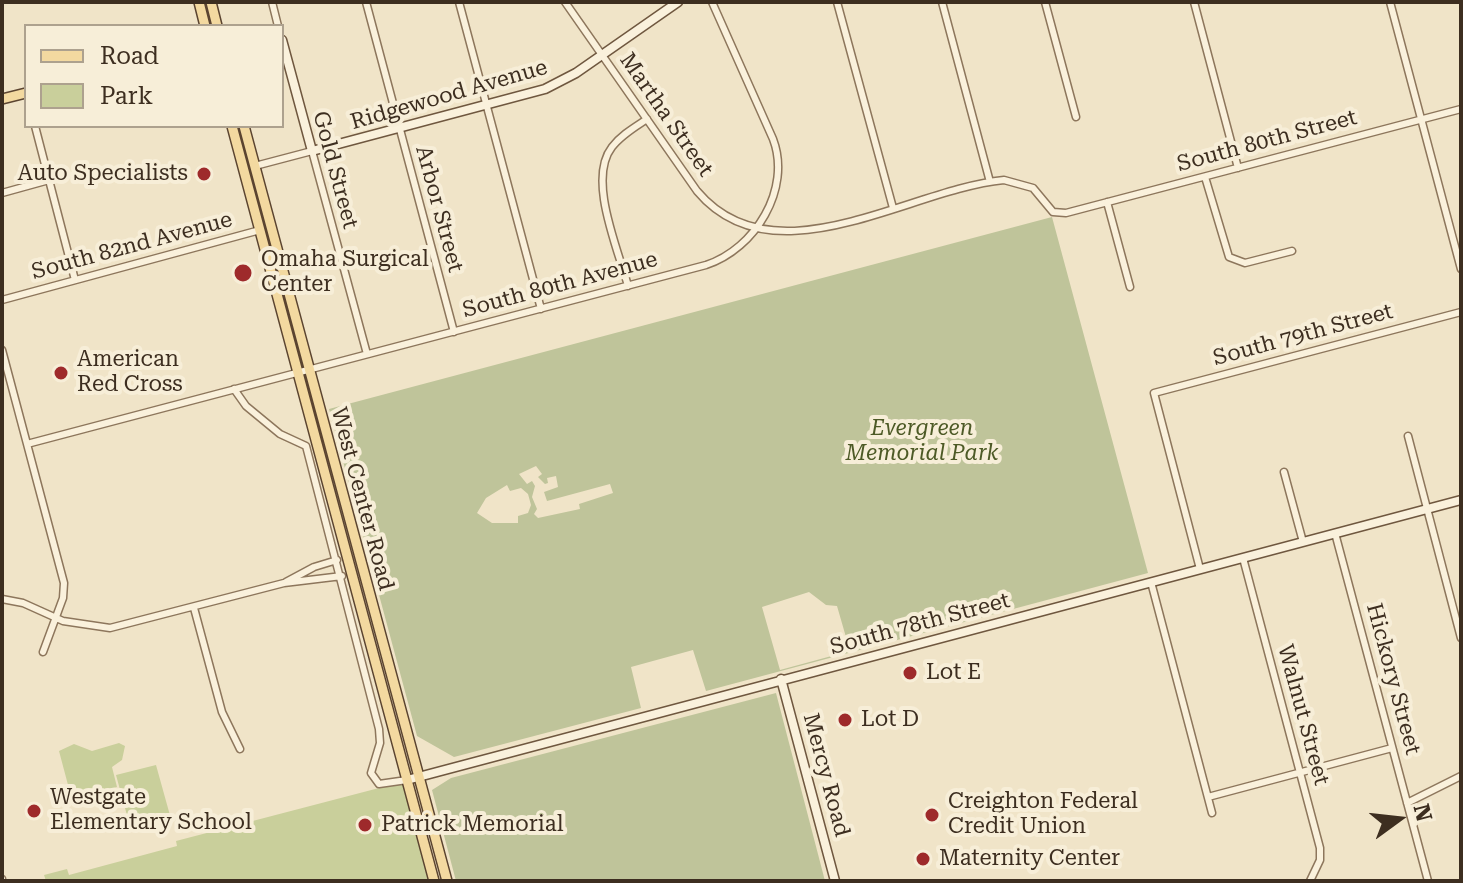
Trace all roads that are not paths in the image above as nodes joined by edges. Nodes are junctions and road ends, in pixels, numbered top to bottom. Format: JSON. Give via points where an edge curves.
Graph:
{"nodes":[{"id":1,"x":199,"y":2,"type":"edge"},
{"id":2,"x":211,"y":2,"type":"edge"},
{"id":3,"x":272,"y":2,"type":"edge"},
{"id":4,"x":366,"y":2,"type":"edge"},
{"id":5,"x":459,"y":2,"type":"edge"},
{"id":6,"x":565,"y":2,"type":"edge"},
{"id":7,"x":678,"y":2,"type":"edge"},
{"id":8,"x":712,"y":2,"type":"edge"},
{"id":9,"x":837,"y":2,"type":"edge"},
{"id":10,"x":942,"y":2,"type":"edge"},
{"id":11,"x":1045,"y":2,"type":"edge"},
{"id":12,"x":1194,"y":2,"type":"edge"},
{"id":13,"x":1390,"y":2,"type":"edge"},
{"id":14,"x":204,"y":24,"type":"edge"},
{"id":15,"x":216,"y":24,"type":"edge"},
{"id":16,"x":278,"y":24,"type":"edge"},
{"id":17,"x":284,"y":47,"type":"edge"},
{"id":18,"x":602,"y":55,"type":"junction"},
{"id":19,"x":24,"y":94,"type":"edge"},
{"id":20,"x":2,"y":99,"type":"edge"},
{"id":21,"x":486,"y":105,"type":"junction"},
{"id":22,"x":1461,"y":109,"type":"edge"},
{"id":23,"x":1076,"y":117,"type":"dead end"},
{"id":24,"x":647,"y":119,"type":"junction"},
{"id":25,"x":1422,"y":119,"type":"junction"},
{"id":26,"x":36,"y":128,"type":"edge"},
{"id":27,"x":233,"y":128,"type":"edge"},
{"id":28,"x":245,"y":128,"type":"edge"},
{"id":29,"x":399,"y":128,"type":"junction"},
{"id":30,"x":312,"y":151,"type":"junction"},
{"id":31,"x":255,"y":166,"type":"junction"},
{"id":32,"x":1238,"y":168,"type":"junction"},
{"id":33,"x":1205,"y":177,"type":"junction"},
{"id":34,"x":49,"y":180,"type":"junction"},
{"id":35,"x":990,"y":182,"type":"junction"},
{"id":36,"x":2,"y":193,"type":"edge"},
{"id":37,"x":1107,"y":202,"type":"junction"},
{"id":38,"x":893,"y":208,"type":"junction"},
{"id":39,"x":272,"y":227,"type":"junction"},
{"id":40,"x":260,"y":230,"type":"junction"},
{"id":41,"x":753,"y":230,"type":"junction"},
{"id":42,"x":1457,"y":240,"type":"edge"},
{"id":43,"x":1292,"y":251,"type":"dead end"},
{"id":44,"x":1461,"y":269,"type":"edge"},
{"id":45,"x":75,"y":280,"type":"junction"},
{"id":46,"x":628,"y":286,"type":"junction"},
{"id":47,"x":1130,"y":287,"type":"dead end"},
{"id":48,"x":2,"y":300,"type":"edge"},
{"id":49,"x":541,"y":309,"type":"junction"},
{"id":50,"x":1461,"y":312,"type":"edge"},
{"id":51,"x":454,"y":332,"type":"junction"},
{"id":52,"x":2,"y":350,"type":"edge"},
{"id":53,"x":367,"y":354,"type":"junction"},
{"id":54,"x":310,"y":369,"type":"junction"},
{"id":55,"x":297,"y":372,"type":"junction"},
{"id":56,"x":234,"y":389,"type":"junction"},
{"id":57,"x":1408,"y":436,"type":"dead end"},
{"id":58,"x":27,"y":444,"type":"junction"},
{"id":59,"x":1284,"y":472,"type":"dead end"},
{"id":60,"x":1461,"y":500,"type":"edge"},
{"id":61,"x":1426,"y":509,"type":"junction"},
{"id":62,"x":1335,"y":533,"type":"junction"},
{"id":63,"x":1303,"y":542,"type":"junction"},
{"id":64,"x":1243,"y":558,"type":"junction"},
{"id":65,"x":337,"y":560,"type":"junction"},
{"id":66,"x":1200,"y":569,"type":"junction"},
{"id":67,"x":342,"y":576,"type":"junction"},
{"id":68,"x":1151,"y":582,"type":"junction"},
{"id":69,"x":284,"y":583,"type":"junction"},
{"id":70,"x":2,"y":599,"type":"edge"},
{"id":71,"x":194,"y":608,"type":"junction"},
{"id":72,"x":55,"y":618,"type":"junction"},
{"id":73,"x":1461,"y":638,"type":"edge"},
{"id":74,"x":43,"y":652,"type":"dead end"},
{"id":75,"x":781,"y":679,"type":"junction"},
{"id":76,"x":1392,"y":748,"type":"junction"},
{"id":77,"x":240,"y":749,"type":"dead end"},
{"id":78,"x":1300,"y":773,"type":"junction"},
{"id":79,"x":1461,"y":776,"type":"edge"},
{"id":80,"x":419,"y":777,"type":"junction"},
{"id":81,"x":407,"y":780,"type":"junction"},
{"id":82,"x":1208,"y":797,"type":"junction"},
{"id":83,"x":1407,"y":803,"type":"junction"},
{"id":84,"x":1212,"y":813,"type":"dead end"},
{"id":85,"x":434,"y":881,"type":"edge"},
{"id":86,"x":447,"y":881,"type":"edge"},
{"id":87,"x":835,"y":881,"type":"edge"},
{"id":88,"x":1310,"y":881,"type":"edge"},
{"id":89,"x":1428,"y":881,"type":"edge"}],
"edges":[{"from":1,"to":14,"type":"main road"},
{"from":2,"to":15,"type":"main road"},
{"from":3,"to":16,"type":"street"},
{"from":4,"to":29,"type":"street","name":"Arbor Street"},
{"from":5,"to":21,"type":"street"},
{"from":6,"to":18,"type":"street","name":"Martha Street"},
{"from":7,"to":18,"type":"main road","name":"Ridgewood Avenue"},
{"from":8,"to":41,"type":"street","name":"South 80th Avenue","via":[[777,152],[775,193]]},
{"from":9,"to":38,"type":"street"},
{"from":10,"to":35,"type":"street"},
{"from":11,"to":23,"type":"street"},
{"from":12,"to":32,"type":"street"},
{"from":13,"to":25,"type":"street"},
{"from":17,"to":30,"type":"main road","name":"Gold Street"},
{"from":18,"to":21,"type":"main road","name":"Ridgewood Avenue","via":[[555,85]]},
{"from":18,"to":24,"type":"street","name":"Martha Street"},
{"from":19,"to":20,"type":"main road"},
{"from":21,"to":29,"type":"main road","name":"Ridgewood Avenue"},
{"from":21,"to":49,"type":"street"},
{"from":22,"to":25,"type":"street","name":"South 80th Street"},
{"from":24,"to":41,"type":"street","name":"Martha Street","via":[[706,202]]},
{"from":24,"to":46,"type":"street","via":[[612,147],[602,171],[602,190]]},
{"from":25,"to":32,"type":"street","name":"South 80th Street"},
{"from":25,"to":42,"type":"street"},
{"from":26,"to":34,"type":"street"},
{"from":27,"to":40,"type":"main road","name":"West Center Road"},
{"from":28,"to":31,"type":"main road","name":"West Center Road"},
{"from":29,"to":30,"type":"main road","name":"Ridgewood Avenue"},
{"from":29,"to":51,"type":"street","name":"Arbor Street"},
{"from":30,"to":31,"type":"street","name":"Ridgewood Avenue"},
{"from":30,"to":53,"type":"street","name":"Gold Street"},
{"from":31,"to":39,"type":"main road","name":"West Center Road"},
{"from":32,"to":33,"type":"street","name":"South 80th Street"},
{"from":33,"to":37,"type":"street","name":"South 80th Street"},
{"from":33,"to":43,"type":"street","via":[[1225,250],[1233,260],[1245,263]]},
{"from":34,"to":36,"type":"street"},
{"from":34,"to":45,"type":"street"},
{"from":35,"to":37,"type":"street","name":"South 80th Street","via":[[1023,183],[1054,213]]},
{"from":35,"to":38,"type":"street"},
{"from":37,"to":47,"type":"street"},
{"from":38,"to":41,"type":"street","via":[[798,233]]},
{"from":39,"to":40,"type":"street","name":"South 82nd Avenue"},
{"from":39,"to":54,"type":"main road","name":"West Center Road"},
{"from":40,"to":45,"type":"street","name":"South 82nd Avenue"},
{"from":40,"to":55,"type":"main road","name":"West Center Road"},
{"from":41,"to":46,"type":"street","name":"South 80th Avenue","via":[[718,261]]},
{"from":42,"to":44,"type":"street"},
{"from":45,"to":48,"type":"street","name":"South 82nd Avenue"},
{"from":46,"to":49,"type":"street","name":"South 80th Avenue"},
{"from":49,"to":51,"type":"street","name":"South 80th Avenue"},
{"from":50,"to":66,"type":"street","name":"South 79th Street","via":[[1154,393]]},
{"from":51,"to":53,"type":"street","name":"South 80th Avenue"},
{"from":52,"to":58,"type":"street"},
{"from":53,"to":54,"type":"street","name":"South 80th Avenue"},
{"from":54,"to":55,"type":"street","name":"South 80th Avenue"},
{"from":54,"to":80,"type":"main road","name":"West Center Road"},
{"from":55,"to":56,"type":"street","name":"South 80th Avenue"},
{"from":55,"to":81,"type":"main road","name":"West Center Road"},
{"from":56,"to":58,"type":"street","name":"South 80th Avenue"},
{"from":56,"to":65,"type":"street","via":[[280,434],[306,446]]},
{"from":57,"to":61,"type":"street"},
{"from":58,"to":72,"type":"street","via":[[64,583]]},
{"from":59,"to":63,"type":"street"},
{"from":60,"to":61,"type":"main road","name":"South 78th Street"},
{"from":61,"to":62,"type":"main road","name":"South 78th Street"},
{"from":61,"to":73,"type":"street"},
{"from":62,"to":63,"type":"main road","name":"South 78th Street"},
{"from":62,"to":76,"type":"street","name":"Hickory Street"},
{"from":63,"to":64,"type":"main road","name":"South 78th Street"},
{"from":64,"to":66,"type":"main road","name":"South 78th Street"},
{"from":64,"to":78,"type":"street","name":"Walnut Street"},
{"from":65,"to":67,"type":"street"},
{"from":65,"to":69,"type":"street"},
{"from":66,"to":68,"type":"main road","name":"South 78th Street"},
{"from":67,"to":69,"type":"street"},
{"from":67,"to":81,"type":"street","name":"South 78th Street","via":[[380,734],[371,773],[379,784]]},
{"from":68,"to":75,"type":"main road","name":"South 78th Street"},
{"from":68,"to":82,"type":"street"},
{"from":69,"to":71,"type":"street"},
{"from":70,"to":72,"type":"street"},
{"from":71,"to":72,"type":"street","via":[[110,628]]},
{"from":71,"to":77,"type":"street","via":[[222,712]]},
{"from":72,"to":74,"type":"street"},
{"from":75,"to":80,"type":"main road","name":"South 78th Street"},
{"from":75,"to":87,"type":"main road","name":"Mercy Road"},
{"from":76,"to":78,"type":"street"},
{"from":76,"to":83,"type":"street","name":"Hickory Street"},
{"from":78,"to":82,"type":"street"},
{"from":78,"to":88,"type":"street","name":"Walnut Street","via":[[1320,852]]},
{"from":79,"to":83,"type":"street"},
{"from":80,"to":81,"type":"main road","name":"South 78th Street"},
{"from":80,"to":86,"type":"main road","name":"West Center Road"},
{"from":81,"to":85,"type":"main road","name":"West Center Road"},
{"from":82,"to":84,"type":"street"},
{"from":83,"to":89,"type":"street","name":"Hickory Street"}]}
